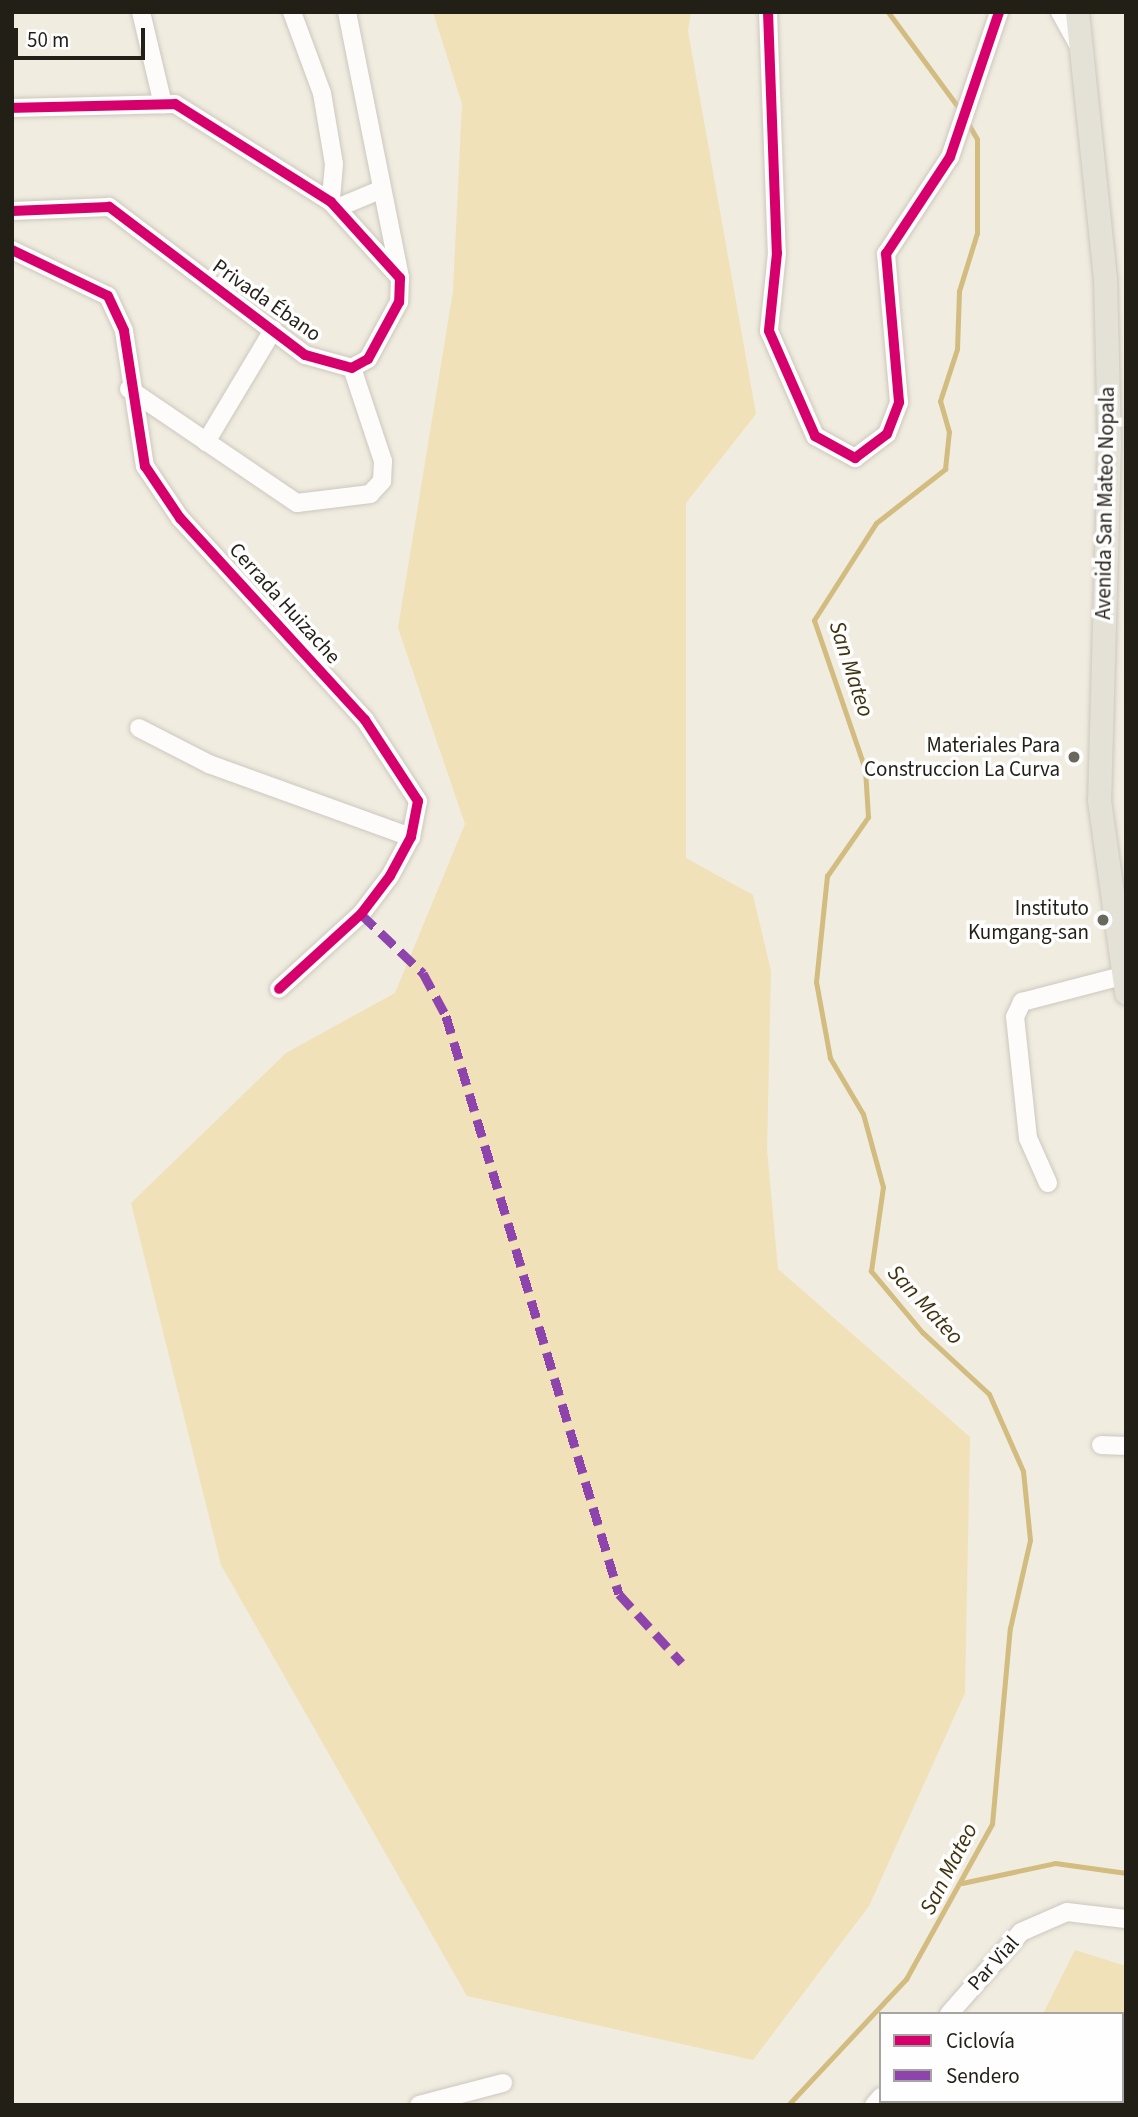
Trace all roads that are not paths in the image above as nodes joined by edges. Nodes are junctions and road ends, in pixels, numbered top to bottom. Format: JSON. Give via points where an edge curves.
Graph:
{"nodes":[{"id":1,"x":141,"y":12,"type":"edge"},
{"id":2,"x":292,"y":12,"type":"edge"},
{"id":3,"x":347,"y":12,"type":"edge"},
{"id":4,"x":768,"y":12,"type":"edge"},
{"id":5,"x":999,"y":12,"type":"edge"},
{"id":6,"x":1060,"y":12,"type":"edge"},
{"id":7,"x":1077,"y":12,"type":"edge"},
{"id":8,"x":1083,"y":53,"type":"junction"},
{"id":9,"x":163,"y":104,"type":"junction"},
{"id":10,"x":12,"y":108,"type":"edge"},
{"id":11,"x":382,"y":189,"type":"junction"},
{"id":12,"x":334,"y":205,"type":"junction"},
{"id":13,"x":12,"y":211,"type":"edge"},
{"id":14,"x":12,"y":250,"type":"edge"},
{"id":15,"x":400,"y":278,"type":"junction"},
{"id":16,"x":273,"y":330,"type":"junction"},
{"id":17,"x":352,"y":368,"type":"junction"},
{"id":18,"x":129,"y":389,"type":"junction"},
{"id":19,"x":206,"y":442,"type":"junction"},
{"id":20,"x":139,"y":727,"type":"dead end"},
{"id":21,"x":411,"y":837,"type":"junction"},
{"id":22,"x":1124,"y":984,"type":"edge"},
{"id":23,"x":279,"y":989,"type":"dead end"},
{"id":24,"x":1048,"y":1183,"type":"dead end"},
{"id":25,"x":1101,"y":1445,"type":"dead end"},
{"id":26,"x":1126,"y":1446,"type":"edge"},
{"id":27,"x":1126,"y":1919,"type":"edge"},
{"id":28,"x":951,"y":2012,"type":"edge"},
{"id":29,"x":503,"y":2083,"type":"dead end"},
{"id":30,"x":419,"y":2105,"type":"edge"}],
"edges":[{"from":1,"to":9,"type":"street"},
{"from":2,"to":12,"type":"street","via":[[322,93],[334,164]]},
{"from":3,"to":11,"type":"street"},
{"from":4,"to":5,"type":"street","via":[[777,253],[769,331],[815,436],[835,451],[855,458],[872,451],[895,412],[901,377],[886,254],[933,188],[960,126]]},
{"from":6,"to":8,"type":"street"},
{"from":7,"to":8,"type":"main road","name":"Avenida San Mateo Nopala"},
{"from":8,"to":22,"type":"main road","name":"Avenida San Mateo Nopala","via":[[1106,292],[1100,800]]},
{"from":9,"to":10,"type":"street"},
{"from":9,"to":12,"type":"street","via":[[175,104]]},
{"from":11,"to":12,"type":"street"},
{"from":11,"to":15,"type":"street"},
{"from":12,"to":15,"type":"street"},
{"from":13,"to":16,"type":"street","name":"Privada Ébano","via":[[109,207]]},
{"from":14,"to":18,"type":"street","name":"Cerrada Huizache","via":[[108,296],[124,331]]},
{"from":15,"to":17,"type":"street","via":[[393,324],[368,359]]},
{"from":16,"to":17,"type":"street","name":"Privada Ébano","via":[[305,355]]},
{"from":16,"to":19,"type":"street"},
{"from":17,"to":19,"type":"street","via":[[383,461],[383,481],[370,495],[297,503]]},
{"from":18,"to":19,"type":"street"},
{"from":18,"to":21,"type":"street","name":"Cerrada Huizache","via":[[145,466],[180,518],[394,758],[418,800]]},
{"from":20,"to":21,"type":"street","via":[[209,764]]},
{"from":21,"to":23,"type":"street","name":"Cerrada Huizache","via":[[361,914]]},
{"from":22,"to":24,"type":"street","via":[[1022,1002],[1015,1017],[1028,1138]]},
{"from":25,"to":26,"type":"street"},
{"from":27,"to":28,"type":"street","name":"Par Vial","via":[[1067,1912],[1021,1932]]},
{"from":29,"to":30,"type":"street"}]}
